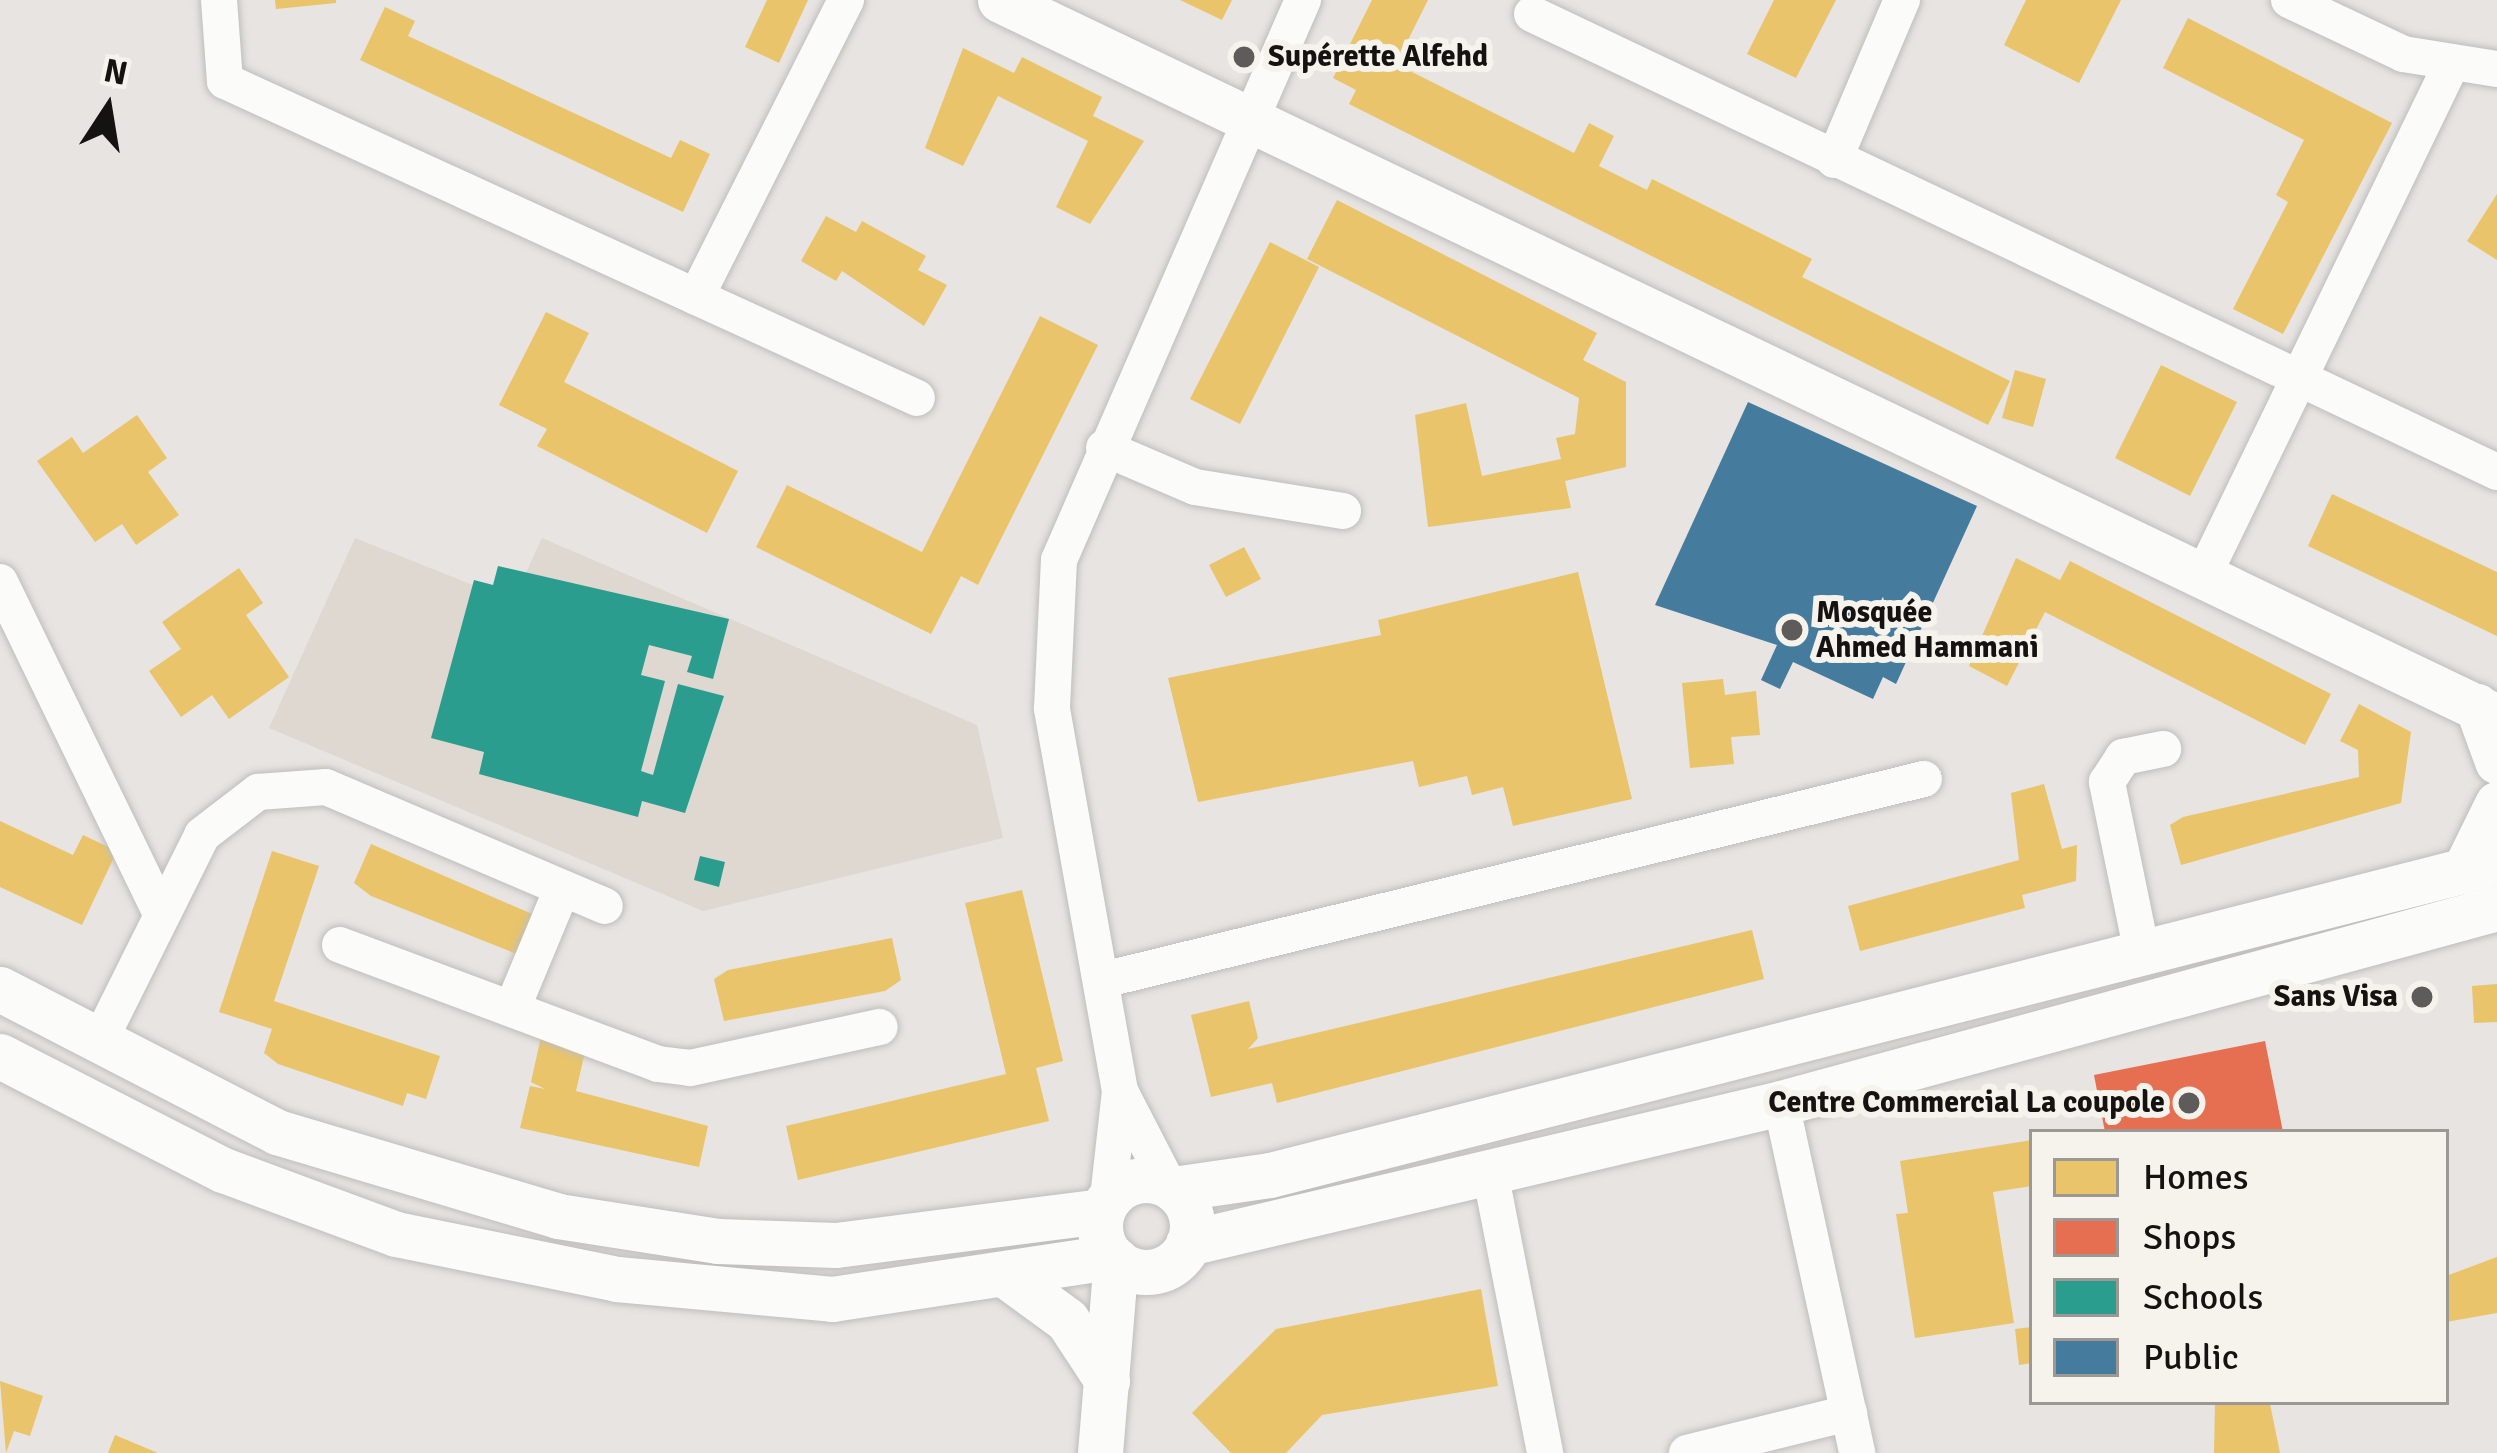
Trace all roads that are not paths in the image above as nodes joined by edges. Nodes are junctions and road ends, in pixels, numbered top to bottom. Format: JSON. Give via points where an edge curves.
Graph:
{"nodes":[{"id":1,"x":219,"y":0,"type":"edge"},
{"id":2,"x":846,"y":0,"type":"edge"},
{"id":3,"x":1000,"y":0,"type":"edge"},
{"id":4,"x":1303,"y":0,"type":"edge"},
{"id":5,"x":1903,"y":0,"type":"edge"},
{"id":6,"x":2290,"y":0,"type":"edge"},
{"id":7,"x":1532,"y":14,"type":"dead end"},
{"id":8,"x":2451,"y":64,"type":"junction"},
{"id":9,"x":2497,"y":69,"type":"edge"},
{"id":10,"x":1249,"y":116,"type":"junction"},
{"id":11,"x":1834,"y":160,"type":"junction"},
{"id":12,"x":696,"y":297,"type":"junction"},
{"id":13,"x":2297,"y":384,"type":"junction"},
{"id":14,"x":917,"y":398,"type":"dead end"},
{"id":15,"x":1104,"y":448,"type":"junction"},
{"id":16,"x":2497,"y":472,"type":"edge"},
{"id":17,"x":1343,"y":511,"type":"dead end"},
{"id":18,"x":2206,"y":571,"type":"junction"},
{"id":19,"x":0,"y":582,"type":"edge"},
{"id":20,"x":2487,"y":712,"type":"edge"},
{"id":21,"x":2163,"y":749,"type":"dead end"},
{"id":22,"x":2497,"y":761,"type":"edge"},
{"id":23,"x":1924,"y":779,"type":"dead end"},
{"id":24,"x":2497,"y":804,"type":"edge"},
{"id":25,"x":2481,"y":866,"type":"edge"},
{"id":26,"x":562,"y":889,"type":"junction"},
{"id":27,"x":605,"y":906,"type":"dead end"},
{"id":28,"x":2497,"y":908,"type":"edge"},
{"id":29,"x":162,"y":915,"type":"junction"},
{"id":30,"x":340,"y":945,"type":"dead end"},
{"id":31,"x":2142,"y":953,"type":"junction"},
{"id":32,"x":1107,"y":979,"type":"junction"},
{"id":33,"x":10,"y":994,"type":"edge"},
{"id":34,"x":512,"y":1009,"type":"junction"},
{"id":35,"x":880,"y":1027,"type":"dead end"},
{"id":36,"x":98,"y":1044,"type":"junction"},
{"id":37,"x":4,"y":1065,"type":"edge"},
{"id":38,"x":1120,"y":1091,"type":"junction"},
{"id":39,"x":1781,"y":1103,"type":"junction"},
{"id":40,"x":1490,"y":1172,"type":"junction"},
{"id":41,"x":1171,"y":1188,"type":"junction"},
{"id":42,"x":1105,"y":1205,"type":"junction"},
{"id":43,"x":1178,"y":1255,"type":"junction"},
{"id":44,"x":1114,"y":1258,"type":"junction"},
{"id":45,"x":1008,"y":1277,"type":"junction"},
{"id":46,"x":1849,"y":1413,"type":"junction"},
{"id":47,"x":1104,"y":1415,"type":"edge"},
{"id":48,"x":1545,"y":1453,"type":"edge"},
{"id":49,"x":1688,"y":1453,"type":"edge"},
{"id":50,"x":1857,"y":1453,"type":"edge"}],
"edges":[{"from":1,"to":12,"type":"street","via":[[225,81]]},
{"from":2,"to":12,"type":"street"},
{"from":3,"to":10,"type":"main road"},
{"from":4,"to":10,"type":"street"},
{"from":5,"to":11,"type":"street"},
{"from":6,"to":8,"type":"street"},
{"from":7,"to":11,"type":"street"},
{"from":8,"to":9,"type":"street"},
{"from":8,"to":13,"type":"street"},
{"from":10,"to":15,"type":"street"},
{"from":10,"to":18,"type":"main road"},
{"from":11,"to":13,"type":"street"},
{"from":12,"to":14,"type":"street"},
{"from":13,"to":16,"type":"street"},
{"from":13,"to":18,"type":"street"},
{"from":15,"to":17,"type":"street","via":[[1195,488]]},
{"from":15,"to":32,"type":"street","via":[[1059,560],[1050,638],[1052,708]]},
{"from":18,"to":20,"type":"main road"},
{"from":19,"to":29,"type":"street"},
{"from":20,"to":22,"type":"main road"},
{"from":21,"to":31,"type":"street","via":[[2123,757],[2107,782]]},
{"from":23,"to":32,"type":"street"},
{"from":24,"to":25,"type":"main road"},
{"from":25,"to":31,"type":"main road"},
{"from":26,"to":27,"type":"street"},
{"from":26,"to":29,"type":"street","via":[[326,787],[292,787],[224,808]]},
{"from":26,"to":34,"type":"street"},
{"from":28,"to":39,"type":"main road"},
{"from":29,"to":36,"type":"street"},
{"from":30,"to":34,"type":"street"},
{"from":31,"to":41,"type":"main road","via":[[1270,1175]]},
{"from":32,"to":38,"type":"street"},
{"from":33,"to":36,"type":"main road"},
{"from":33,"to":37,"type":"street"},
{"from":34,"to":35,"type":"street","via":[[690,1068]]},
{"from":36,"to":42,"type":"main road","via":[[277,1132],[384,1169],[641,1232],[836,1245]]},
{"from":37,"to":45,"type":"main road","via":[[223,1170],[396,1234],[712,1294],[832,1299]]},
{"from":38,"to":41,"type":"street"},
{"from":38,"to":42,"type":"street"},
{"from":39,"to":40,"type":"main road"},
{"from":39,"to":46,"type":"street"},
{"from":40,"to":43,"type":"main road"},
{"from":40,"to":48,"type":"street"},
{"from":41,"to":42,"type":"main road","via":[[1132,1182]]},
{"from":41,"to":43,"type":"main road","via":[[1190,1212]]},
{"from":42,"to":44,"type":"main road"},
{"from":43,"to":44,"type":"main road"},
{"from":43,"to":47,"type":"main road"},
{"from":44,"to":45,"type":"main road"},
{"from":44,"to":47,"type":"main road"},
{"from":45,"to":47,"type":"main road","via":[[1067,1320]]},
{"from":46,"to":49,"type":"street"},
{"from":46,"to":50,"type":"street"}]}
